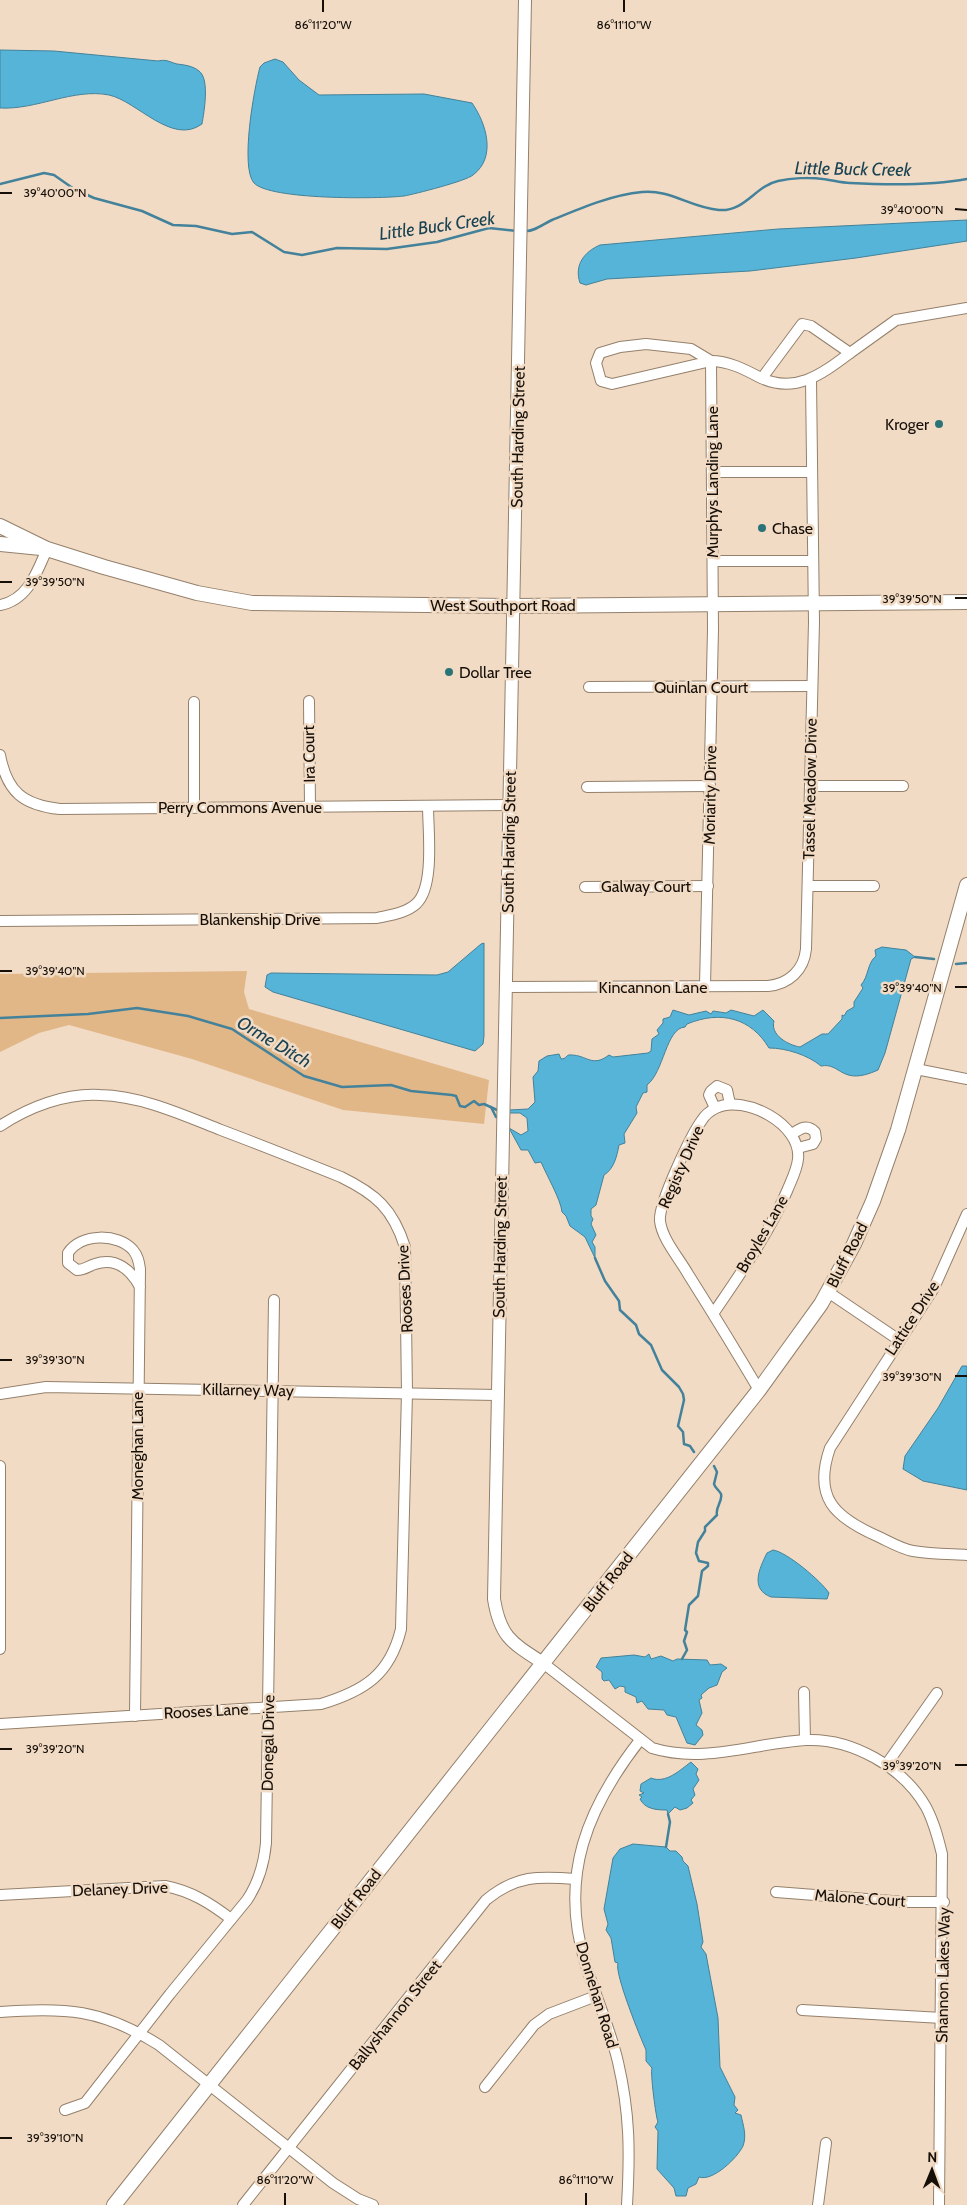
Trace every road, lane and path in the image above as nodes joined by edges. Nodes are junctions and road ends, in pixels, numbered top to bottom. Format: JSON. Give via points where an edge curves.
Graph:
{"nodes":[{"id":1,"x":525,"y":0,"type":"edge"},
{"id":2,"x":967,"y":308,"type":"edge"},
{"id":3,"x":850,"y":353,"type":"junction"},
{"id":4,"x":711,"y":361,"type":"junction"},
{"id":5,"x":762,"y":378,"type":"junction"},
{"id":6,"x":811,"y":380,"type":"junction"},
{"id":7,"x":712,"y":472,"type":"junction"},
{"id":8,"x":812,"y":472,"type":"junction"},
{"id":9,"x":0,"y":526,"type":"edge"},
{"id":10,"x":0,"y":544,"type":"edge"},
{"id":11,"x":47,"y":548,"type":"junction"},
{"id":12,"x":712,"y":561,"type":"junction"},
{"id":13,"x":813,"y":561,"type":"junction"},
{"id":14,"x":967,"y":602,"type":"edge"},
{"id":15,"x":814,"y":603,"type":"junction"},
{"id":16,"x":713,"y":604,"type":"junction"},
{"id":17,"x":0,"y":605,"type":"edge"},
{"id":18,"x":515,"y":606,"type":"junction"},
{"id":19,"x":712,"y":686,"type":"junction"},
{"id":20,"x":812,"y":686,"type":"junction"},
{"id":21,"x":589,"y":687,"type":"dead end"},
{"id":22,"x":309,"y":701,"type":"dead end"},
{"id":23,"x":194,"y":702,"type":"dead end"},
{"id":24,"x":0,"y":755,"type":"edge"},
{"id":25,"x":710,"y":786,"type":"junction"},
{"id":26,"x":810,"y":786,"type":"junction"},
{"id":27,"x":902,"y":786,"type":"dead end"},
{"id":28,"x":587,"y":787,"type":"dead end"},
{"id":29,"x":510,"y":805,"type":"junction"},
{"id":30,"x":194,"y":806,"type":"junction"},
{"id":31,"x":310,"y":806,"type":"junction"},
{"id":32,"x":428,"y":806,"type":"junction"},
{"id":33,"x":967,"y":885,"type":"edge"},
{"id":34,"x":585,"y":886,"type":"dead end"},
{"id":35,"x":708,"y":886,"type":"junction"},
{"id":36,"x":808,"y":886,"type":"junction"},
{"id":37,"x":874,"y":886,"type":"dead end"},
{"id":38,"x":0,"y":921,"type":"edge"},
{"id":39,"x":796,"y":973,"type":"joint"},
{"id":40,"x":705,"y":986,"type":"junction"},
{"id":41,"x":506,"y":987,"type":"junction"},
{"id":42,"x":916,"y":1069,"type":"junction"},
{"id":43,"x":967,"y":1079,"type":"edge"},
{"id":44,"x":730,"y":1104,"type":"junction"},
{"id":45,"x":715,"y":1108,"type":"junction"},
{"id":46,"x":0,"y":1126,"type":"edge"},
{"id":47,"x":792,"y":1134,"type":"junction"},
{"id":48,"x":798,"y":1148,"type":"junction"},
{"id":49,"x":967,"y":1214,"type":"edge"},
{"id":50,"x":140,"y":1287,"type":"junction"},
{"id":51,"x":828,"y":1292,"type":"junction"},
{"id":52,"x":274,"y":1300,"type":"dead end"},
{"id":53,"x":713,"y":1314,"type":"junction"},
{"id":54,"x":899,"y":1340,"type":"junction"},
{"id":55,"x":138,"y":1388,"type":"junction"},
{"id":56,"x":272,"y":1390,"type":"junction"},
{"id":57,"x":759,"y":1390,"type":"junction"},
{"id":58,"x":407,"y":1393,"type":"junction"},
{"id":59,"x":0,"y":1394,"type":"edge"},
{"id":60,"x":496,"y":1395,"type":"junction"},
{"id":61,"x":0,"y":1466,"type":"edge"},
{"id":62,"x":967,"y":1555,"type":"edge"},
{"id":63,"x":402,"y":1625,"type":"joint"},
{"id":64,"x":0,"y":1649,"type":"edge"},
{"id":65,"x":543,"y":1663,"type":"junction"},
{"id":66,"x":804,"y":1692,"type":"dead end"},
{"id":67,"x":937,"y":1693,"type":"dead end"},
{"id":68,"x":269,"y":1708,"type":"junction"},
{"id":69,"x":135,"y":1716,"type":"junction"},
{"id":70,"x":0,"y":1724,"type":"edge"},
{"id":71,"x":640,"y":1740,"type":"junction"},
{"id":72,"x":806,"y":1740,"type":"junction"},
{"id":73,"x":886,"y":1765,"type":"junction"},
{"id":74,"x":576,"y":1879,"type":"junction"},
{"id":75,"x":776,"y":1892,"type":"dead end"},
{"id":76,"x":0,"y":1895,"type":"edge"},
{"id":77,"x":944,"y":1902,"type":"junction"},
{"id":78,"x":231,"y":1919,"type":"junction"},
{"id":79,"x":596,"y":1996,"type":"junction"},
{"id":80,"x":802,"y":2010,"type":"dead end"},
{"id":81,"x":0,"y":2012,"type":"edge"},
{"id":82,"x":942,"y":2018,"type":"junction"},
{"id":83,"x":139,"y":2033,"type":"junction"},
{"id":84,"x":209,"y":2085,"type":"junction"},
{"id":85,"x":485,"y":2087,"type":"dead end"},
{"id":86,"x":65,"y":2110,"type":"dead end"},
{"id":87,"x":826,"y":2143,"type":"dead end"},
{"id":88,"x":288,"y":2148,"type":"junction"},
{"id":89,"x":114,"y":2205,"type":"edge"},
{"id":90,"x":243,"y":2205,"type":"edge"},
{"id":91,"x":373,"y":2205,"type":"edge"},
{"id":92,"x":627,"y":2205,"type":"edge"},
{"id":93,"x":818,"y":2205,"type":"edge"},
{"id":94,"x":940,"y":2205,"type":"edge"}],
"edges":[{"from":1,"to":18,"type":"street","name":"South Harding Street"},
{"from":2,"to":3,"type":"street","via":[[892,321]]},
{"from":3,"to":5,"type":"street","via":[[811,326],[802,324]]},
{"from":3,"to":6,"type":"street"},
{"from":4,"to":4,"type":"street","via":[[691,349],[646,344],[604,351],[597,355],[595,361],[601,381],[612,384]]},
{"from":4,"to":5,"type":"street","via":[[728,364]]},
{"from":4,"to":7,"type":"street","name":"Murphys Landing Lane"},
{"from":5,"to":6,"type":"street","via":[[785,384]]},
{"from":6,"to":8,"type":"street","name":"Tassel Meadow Drive"},
{"from":7,"to":8,"type":"street"},
{"from":7,"to":12,"type":"street","name":"Murphys Landing Lane"},
{"from":8,"to":13,"type":"street","name":"Tassel Meadow Drive"},
{"from":9,"to":11,"type":"main road","name":"West Southport Road"},
{"from":10,"to":11,"type":"main road","name":"West Southport Road"},
{"from":11,"to":17,"type":"street","via":[[29,586],[14,601]]},
{"from":11,"to":18,"type":"main road","name":"West Southport Road","via":[[171,586],[252,604]]},
{"from":12,"to":13,"type":"street"},
{"from":12,"to":16,"type":"street","name":"Murphys Landing Lane"},
{"from":13,"to":15,"type":"street","name":"Tassel Meadow Drive"},
{"from":14,"to":15,"type":"main road","name":"West Southport Road"},
{"from":15,"to":16,"type":"main road","name":"West Southport Road"},
{"from":15,"to":20,"type":"street","name":"Tassel Meadow Drive"},
{"from":16,"to":18,"type":"main road","name":"West Southport Road"},
{"from":16,"to":19,"type":"street","name":"Moriarity Drive"},
{"from":18,"to":29,"type":"street","name":"South Harding Street"},
{"from":19,"to":20,"type":"street","name":"Quinlan Court"},
{"from":19,"to":21,"type":"street","name":"Quinlan Court"},
{"from":19,"to":25,"type":"street","name":"Moriarity Drive"},
{"from":20,"to":26,"type":"street","name":"Tassel Meadow Drive"},
{"from":22,"to":31,"type":"street","name":"Ira Court"},
{"from":23,"to":30,"type":"street"},
{"from":24,"to":30,"type":"street","name":"Perry Commons Avenue","via":[[6,778],[14,790],[25,800],[41,807]]},
{"from":25,"to":28,"type":"street"},
{"from":25,"to":35,"type":"street","name":"Moriarity Drive"},
{"from":26,"to":27,"type":"street"},
{"from":26,"to":36,"type":"street","name":"Tassel Meadow Drive"},
{"from":29,"to":32,"type":"street","name":"Perry Commons Avenue"},
{"from":29,"to":41,"type":"street","name":"South Harding Street"},
{"from":30,"to":31,"type":"street","name":"Perry Commons Avenue"},
{"from":31,"to":32,"type":"street","name":"Perry Commons Avenue"},
{"from":32,"to":38,"type":"street","name":"Blankenship Drive","via":[[429,861],[424,890],[417,903],[392,915],[377,918]]},
{"from":33,"to":42,"type":"main road","name":"Bluff Road"},
{"from":34,"to":35,"type":"street","name":"Galway Court"},
{"from":35,"to":40,"type":"street","name":"Moriarity Drive"},
{"from":36,"to":37,"type":"street"},
{"from":36,"to":39,"type":"street","name":"Tassel Meadow Drive","via":[[806,952]]},
{"from":39,"to":40,"type":"street","name":"Kincannon Lane","via":[[786,982],[772,986]]},
{"from":40,"to":41,"type":"street","name":"Kincannon Lane"},
{"from":41,"to":60,"type":"street","name":"South Harding Street"},
{"from":42,"to":43,"type":"street"},
{"from":42,"to":51,"type":"main road","name":"Bluff Road","via":[[882,1182]]},
{"from":44,"to":45,"type":"street","name":"Registy Drive"},
{"from":44,"to":45,"type":"street","via":[[727,1090],[717,1086],[709,1095]]},
{"from":44,"to":47,"type":"street","name":"Registy Drive","via":[[746,1106],[777,1120]]},
{"from":45,"to":53,"type":"street","name":"Registy Drive","via":[[700,1124],[660,1214],[664,1234]]},
{"from":46,"to":58,"type":"street","name":"Rooses Drive","via":[[17,1114],[42,1104],[70,1097],[100,1095],[168,1109],[366,1189],[384,1204],[399,1227],[405,1246]]},
{"from":47,"to":48,"type":"street"},
{"from":47,"to":48,"type":"street","via":[[804,1127],[815,1132],[813,1144]]},
{"from":48,"to":53,"type":"street","name":"Broyles Lane","via":[[797,1167],[775,1217]]},
{"from":49,"to":54,"type":"street","name":"Lattice Drive","via":[[936,1284]]},
{"from":50,"to":50,"type":"street","name":"Moneghan Lane","via":[[133,1274],[121,1265],[104,1262],[77,1270],[68,1263],[68,1253],[81,1242],[96,1238],[124,1243],[138,1258]]},
{"from":50,"to":55,"type":"street","name":"Moneghan Lane"},
{"from":51,"to":54,"type":"street"},
{"from":51,"to":57,"type":"main road","name":"Bluff Road"},
{"from":52,"to":56,"type":"street","name":"Donegal Drive"},
{"from":53,"to":57,"type":"street","name":"Registy Drive"},
{"from":54,"to":62,"type":"street","name":"Lattice Drive","via":[[830,1448],[823,1482],[829,1500],[841,1517],[853,1526],[912,1551]]},
{"from":55,"to":56,"type":"street","name":"Killarney Way"},
{"from":55,"to":59,"type":"street","name":"Killarney Way","via":[[46,1387]]},
{"from":55,"to":69,"type":"street","name":"Moneghan Lane"},
{"from":56,"to":58,"type":"street","name":"Killarney Way"},
{"from":56,"to":68,"type":"street","name":"Donegal Drive"},
{"from":57,"to":65,"type":"main road","name":"Bluff Road"},
{"from":58,"to":60,"type":"street","name":"Killarney Way"},
{"from":58,"to":63,"type":"street","name":"Rooses Drive"},
{"from":60,"to":65,"type":"street","name":"South Harding Street","via":[[496,1613],[508,1637]]},
{"from":61,"to":64,"type":"street"},
{"from":63,"to":68,"type":"street","name":"Rooses Lane","via":[[388,1662],[364,1687],[321,1704]]},
{"from":65,"to":71,"type":"street","name":"Shannon Lakes Way"},
{"from":65,"to":84,"type":"main road","name":"Bluff Road"},
{"from":66,"to":72,"type":"street"},
{"from":67,"to":73,"type":"street"},
{"from":68,"to":69,"type":"street","name":"Rooses Lane"},
{"from":68,"to":78,"type":"street","name":"Donegal Drive","via":[[265,1857],[255,1888]]},
{"from":69,"to":70,"type":"street","name":"Rooses Lane"},
{"from":71,"to":72,"type":"street","name":"Shannon Lakes Way","via":[[665,1752],[716,1754]]},
{"from":71,"to":74,"type":"street","name":"Donnehan Road","via":[[596,1806],[582,1843]]},
{"from":72,"to":73,"type":"street","name":"Shannon Lakes Way","via":[[840,1744],[877,1758]]},
{"from":73,"to":77,"type":"street","name":"Shannon Lakes Way","via":[[911,1787],[934,1823],[942,1854]]},
{"from":74,"to":79,"type":"street","name":"Donnehan Road","via":[[579,1936]]},
{"from":74,"to":88,"type":"street","name":"Ballyshannon Street","via":[[524,1879],[498,1890],[486,1900]]},
{"from":75,"to":77,"type":"street","name":"Malone Court"},
{"from":76,"to":78,"type":"street","name":"Delaney Drive","via":[[165,1886],[203,1899]]},
{"from":77,"to":82,"type":"street","name":"Shannon Lakes Way"},
{"from":78,"to":83,"type":"street","name":"Donegal Drive"},
{"from":79,"to":85,"type":"street","via":[[549,2014],[534,2025]]},
{"from":79,"to":92,"type":"street","name":"Donnehan Road","via":[[618,2060],[626,2102],[631,2146]]},
{"from":80,"to":82,"type":"street"},
{"from":81,"to":83,"type":"street","via":[[38,2009],[77,2011],[111,2019]]},
{"from":82,"to":94,"type":"street","name":"Shannon Lakes Way"},
{"from":83,"to":84,"type":"street"},
{"from":83,"to":86,"type":"street","name":"Donegal Drive","via":[[85,2103]]},
{"from":84,"to":88,"type":"street"},
{"from":84,"to":89,"type":"main road","name":"Bluff Road"},
{"from":87,"to":93,"type":"street"},
{"from":88,"to":90,"type":"street","name":"Ballyshannon Street"},
{"from":88,"to":91,"type":"street","via":[[333,2184]]}]}
